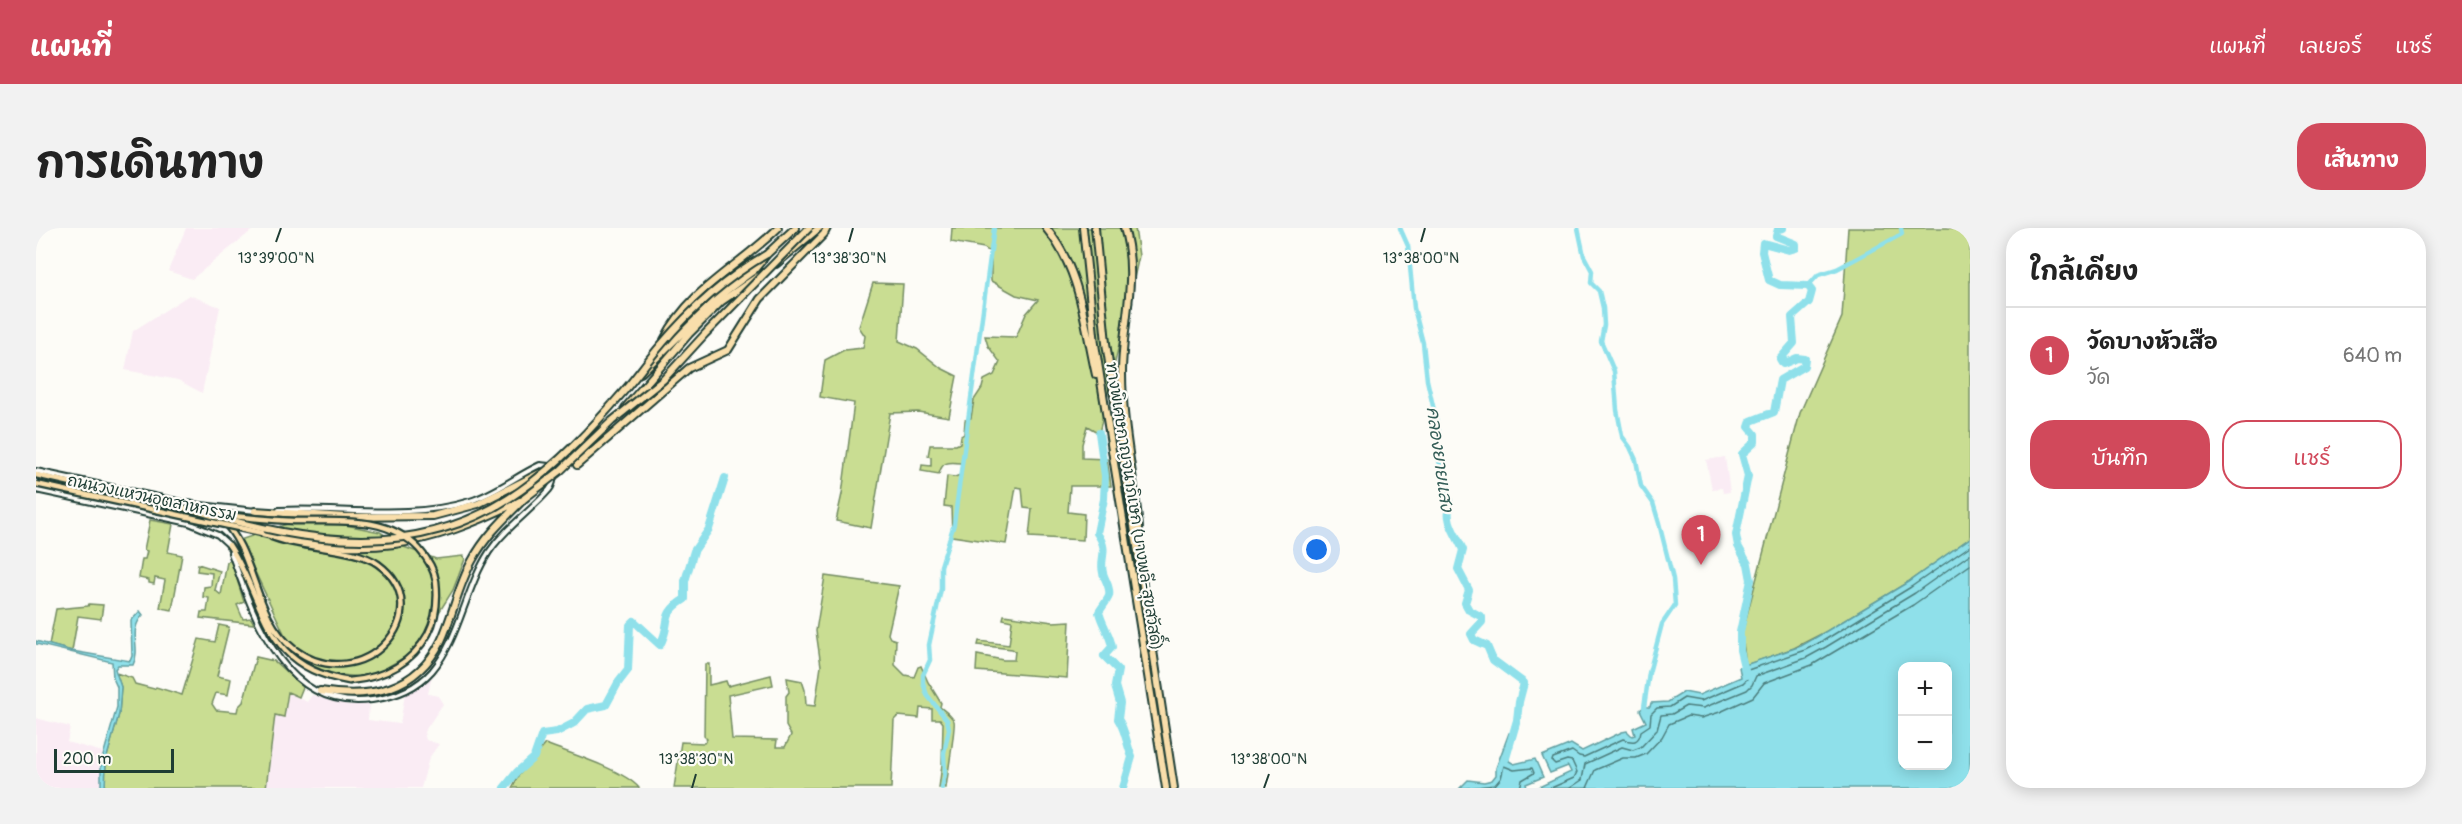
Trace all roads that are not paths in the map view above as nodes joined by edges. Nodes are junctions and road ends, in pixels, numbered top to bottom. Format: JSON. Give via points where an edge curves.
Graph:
{"nodes":[{"id":1,"x":40,"y":228,"type":"edge"},
{"id":2,"x":778,"y":228,"type":"edge"},
{"id":3,"x":793,"y":228,"type":"edge"},
{"id":4,"x":808,"y":228,"type":"edge"},
{"id":5,"x":819,"y":228,"type":"edge"},
{"id":6,"x":827,"y":228,"type":"edge"},
{"id":7,"x":1046,"y":228,"type":"edge"},
{"id":8,"x":1083,"y":228,"type":"edge"},
{"id":9,"x":1095,"y":228,"type":"edge"},
{"id":10,"x":1124,"y":228,"type":"edge"},
{"id":11,"x":36,"y":232,"type":"edge"},
{"id":12,"x":767,"y":254,"type":"junction"},
{"id":13,"x":770,"y":268,"type":"junction"},
{"id":14,"x":663,"y":342,"type":"junction"},
{"id":15,"x":630,"y":385,"type":"junction"},
{"id":16,"x":1105,"y":410,"type":"junction"},
{"id":17,"x":612,"y":421,"type":"junction"},
{"id":18,"x":577,"y":465,"type":"dead end"},
{"id":19,"x":547,"y":469,"type":"junction"},
{"id":20,"x":36,"y":473,"type":"edge"},
{"id":21,"x":36,"y":484,"type":"edge"},
{"id":22,"x":36,"y":490,"type":"edge"},
{"id":23,"x":525,"y":498,"type":"junction"},
{"id":24,"x":191,"y":504,"type":"junction"},
{"id":25,"x":198,"y":511,"type":"junction"},
{"id":26,"x":255,"y":511,"type":"junction"},
{"id":27,"x":262,"y":534,"type":"junction"},
{"id":28,"x":229,"y":545,"type":"junction"},
{"id":29,"x":1145,"y":593,"type":"junction"},
{"id":30,"x":320,"y":692,"type":"junction"},
{"id":31,"x":1166,"y":788,"type":"edge"},
{"id":32,"x":1174,"y":788,"type":"edge"}],
"edges":[{"from":1,"to":11,"type":"main road"},
{"from":2,"to":14,"type":"highway","bridge":true,"via":[[681,312]]},
{"from":3,"to":12,"type":"highway"},
{"from":4,"to":13,"type":"highway","bridge":true},
{"from":5,"to":13,"type":"highway","bridge":true},
{"from":6,"to":18,"type":"highway","via":[[760,299],[728,350],[688,368]]},
{"from":7,"to":16,"type":"highway","via":[[1076,281]]},
{"from":8,"to":16,"type":"highway","name":"ทางพิเศษกาญจนาภิเษก (บางพลี-สุขสวัสดิ์)","via":[[1088,297]]},
{"from":9,"to":29,"type":"highway","name":"ทางพิเศษกาญจนาภิเษก (บางพลี-สุขสวัสดิ์)","via":[[1106,343]]},
{"from":10,"to":29,"type":"highway","via":[[1132,275],[1123,348],[1123,398]]},
{"from":12,"to":14,"type":"highway","bridge":true,"via":[[722,282]]},
{"from":12,"to":15,"type":"highway","bridge":true},
{"from":13,"to":17,"type":"highway","bridge":true,"via":[[663,380]]},
{"from":13,"to":17,"type":"highway","bridge":true,"via":[[722,301]]},
{"from":14,"to":15,"type":"highway","bridge":true},
{"from":15,"to":19,"type":"highway","bridge":true},
{"from":16,"to":31,"type":"highway","name":"ทางพิเศษกาญจนาภิเษก (บางพลี-สุขสวัสดิ์)"},
{"from":17,"to":23,"type":"highway","bridge":true},
{"from":19,"to":25,"type":"highway","bridge":true,"via":[[519,492],[476,516],[435,531],[390,539],[340,541],[305,537]]},
{"from":19,"to":26,"type":"highway","bridge":true,"via":[[460,510],[414,517]]},
{"from":20,"to":24,"type":"street"},
{"from":20,"to":25,"type":"main road","name":"ถนนวงแหวนอุตสาหกรรม"},
{"from":21,"to":27,"type":"main road","name":"ถนนวงแหวนอุตสาหกรรม","bridge":true},
{"from":22,"to":28,"type":"street","via":[[189,523],[218,535]]},
{"from":23,"to":27,"type":"highway","bridge":true,"via":[[453,531],[390,545],[322,546]]},
{"from":23,"to":30,"type":"highway","via":[[472,560],[440,643],[424,666],[408,681],[386,690],[360,695]]},
{"from":24,"to":26,"type":"street"},
{"from":24,"to":27,"type":"main road","name":"ถนนวงแหวนอุตสาหกรรม","via":[[215,514],[231,530],[272,622],[283,639],[300,653],[338,664],[365,659],[388,642],[399,615],[400,599],[395,583],[385,571],[370,559]]},
{"from":25,"to":28,"type":"main road","name":"ถนนวงแหวนอุตสาหกรรม","bridge":true,"via":[[262,519],[374,524],[400,534],[424,555],[435,574],[438,599],[432,626],[424,642],[395,669],[378,677],[349,681],[305,668],[278,642],[264,620]]},
{"from":26,"to":30,"type":"street","via":[[428,510],[489,494],[540,465],[549,466],[554,473],[550,489],[504,533],[484,560],[449,642],[431,672],[402,692],[385,698],[346,700]]},
{"from":28,"to":30,"type":"street","via":[[265,638],[298,679]]},
{"from":29,"to":32,"type":"highway","name":"ทางพิเศษกาญจนาภิเษก (บางพลี-สุขสวัสดิ์)"}]}
